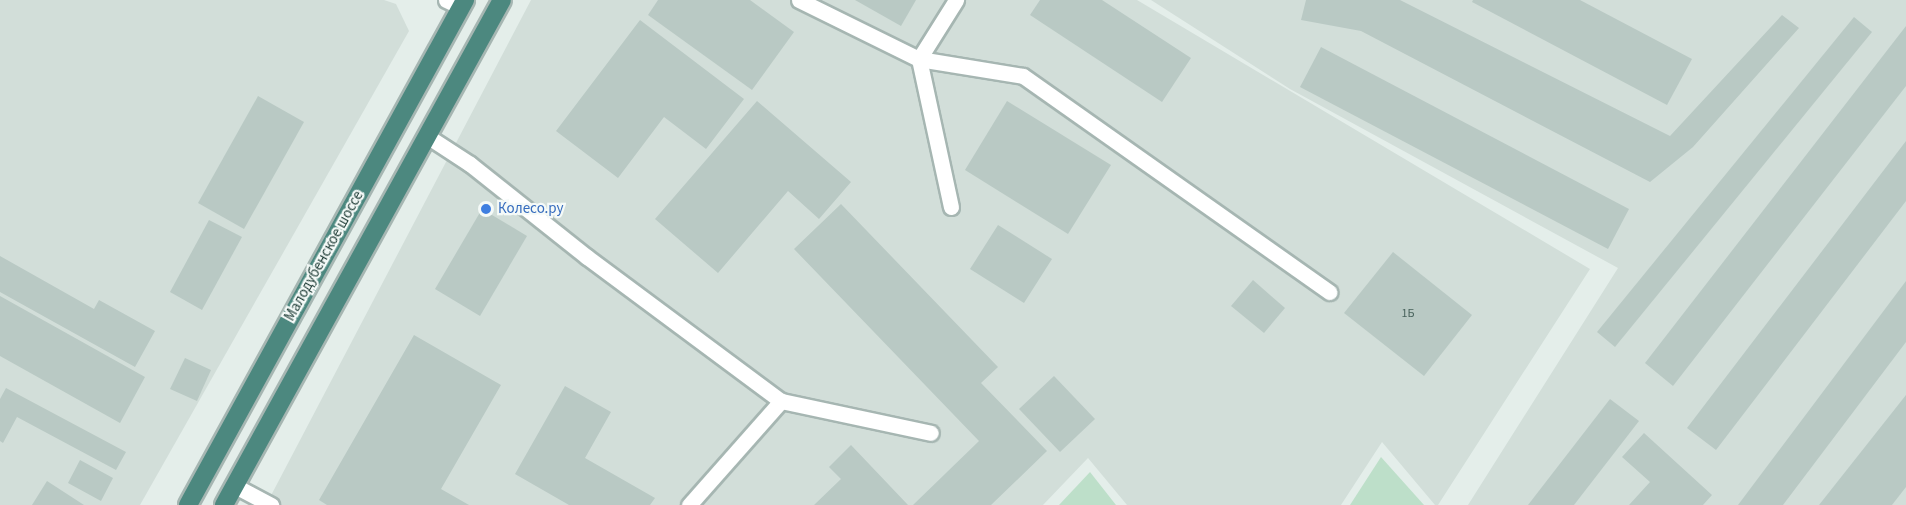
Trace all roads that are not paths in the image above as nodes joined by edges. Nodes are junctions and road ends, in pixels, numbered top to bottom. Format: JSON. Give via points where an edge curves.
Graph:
{"nodes":[{"id":1,"x":502,"y":0,"type":"edge"},
{"id":2,"x":800,"y":0,"type":"edge"},
{"id":3,"x":956,"y":0,"type":"edge"},
{"id":4,"x":457,"y":2,"type":"edge"},
{"id":5,"x":919,"y":59,"type":"junction"},
{"id":6,"x":427,"y":136,"type":"junction"},
{"id":7,"x":951,"y":207,"type":"dead end"},
{"id":8,"x":1329,"y":292,"type":"dead end"},
{"id":9,"x":781,"y":401,"type":"junction"},
{"id":10,"x":931,"y":433,"type":"dead end"},
{"id":11,"x":235,"y":486,"type":"junction"},
{"id":12,"x":188,"y":505,"type":"edge"},
{"id":13,"x":224,"y":505,"type":"edge"},
{"id":14,"x":271,"y":505,"type":"edge"},
{"id":15,"x":689,"y":505,"type":"edge"}],
"edges":[{"from":1,"to":6,"type":"highway"},
{"from":2,"to":5,"type":"lane"},
{"from":3,"to":5,"type":"lane"},
{"from":4,"to":12,"type":"highway","name":"Малодубенское шоссе"},
{"from":5,"to":7,"type":"lane"},
{"from":5,"to":8,"type":"lane","via":[[1023,76]]},
{"from":6,"to":9,"type":"lane","via":[[470,164],[587,257]]},
{"from":6,"to":11,"type":"highway"},
{"from":9,"to":10,"type":"lane"},
{"from":9,"to":15,"type":"lane"},
{"from":11,"to":13,"type":"highway"},
{"from":11,"to":14,"type":"lane"}]}
